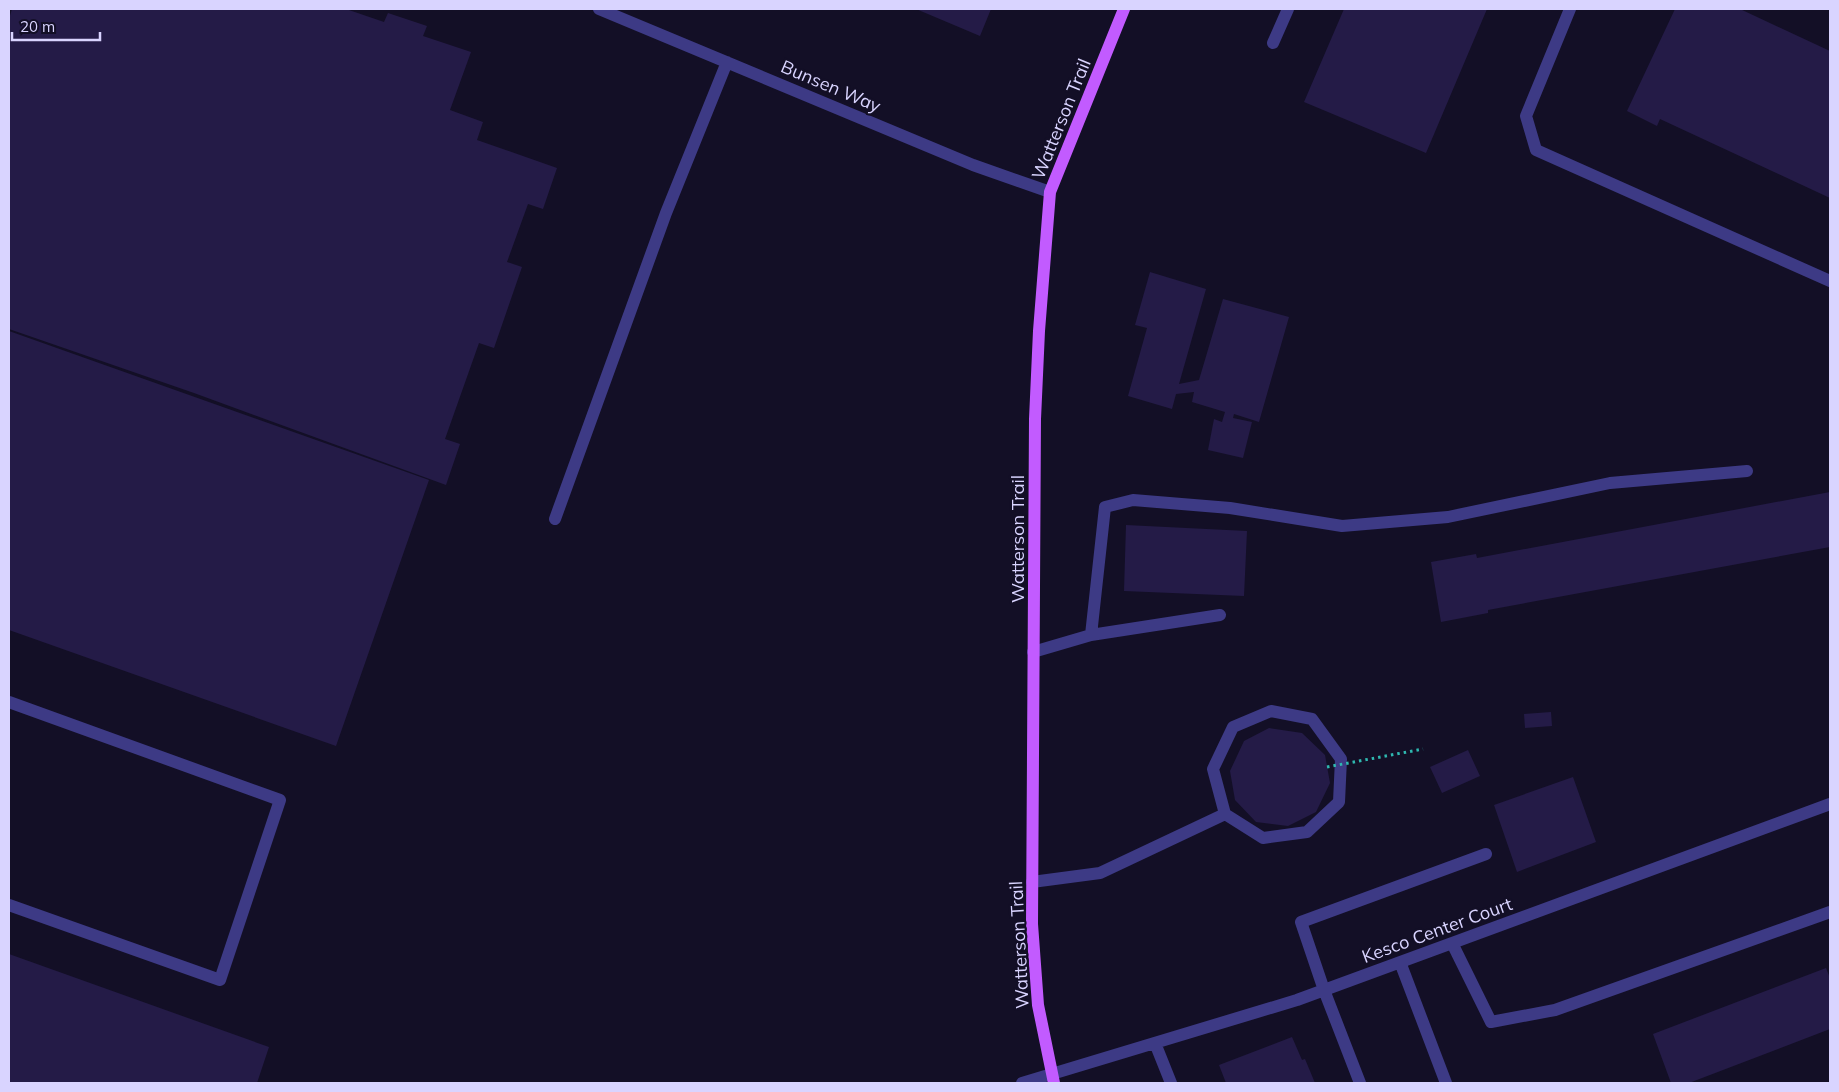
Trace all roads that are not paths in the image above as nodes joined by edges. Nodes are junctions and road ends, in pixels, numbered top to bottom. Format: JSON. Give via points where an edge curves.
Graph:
{"nodes":[{"id":1,"x":599,"y":9,"type":"edge"},
{"id":2,"x":1124,"y":9,"type":"edge"},
{"id":3,"x":1288,"y":9,"type":"edge"},
{"id":4,"x":1570,"y":9,"type":"edge"},
{"id":5,"x":1273,"y":43,"type":"dead end"},
{"id":6,"x":727,"y":62,"type":"junction"},
{"id":7,"x":1050,"y":192,"type":"junction"},
{"id":8,"x":1830,"y":282,"type":"edge"},
{"id":9,"x":1747,"y":470,"type":"dead end"},
{"id":10,"x":555,"y":519,"type":"dead end"},
{"id":11,"x":1220,"y":615,"type":"dead end"},
{"id":12,"x":1091,"y":635,"type":"junction"},
{"id":13,"x":1033,"y":652,"type":"junction"},
{"id":14,"x":9,"y":702,"type":"edge"},
{"id":15,"x":1830,"y":804,"type":"edge"},
{"id":16,"x":1225,"y":814,"type":"junction"},
{"id":17,"x":1486,"y":854,"type":"dead end"},
{"id":18,"x":1032,"y":882,"type":"junction"},
{"id":19,"x":9,"y":905,"type":"edge"},
{"id":20,"x":1830,"y":912,"type":"edge"},
{"id":21,"x":1452,"y":943,"type":"junction"},
{"id":22,"x":1400,"y":962,"type":"junction"},
{"id":23,"x":1324,"y":990,"type":"junction"},
{"id":24,"x":1155,"y":1043,"type":"junction"},
{"id":25,"x":1053,"y":1079,"type":"edge"},
{"id":26,"x":1022,"y":1083,"type":"edge"},
{"id":27,"x":1171,"y":1083,"type":"edge"},
{"id":28,"x":1360,"y":1083,"type":"edge"},
{"id":29,"x":1446,"y":1083,"type":"edge"}],
"edges":[{"from":1,"to":6,"type":"street","name":"Bunsen Way"},
{"from":2,"to":7,"type":"main road","name":"Watterson Trail"},
{"from":3,"to":5,"type":"street"},
{"from":4,"to":8,"type":"street","via":[[1526,116],[1536,150]]},
{"from":6,"to":7,"type":"street","name":"Bunsen Way","via":[[973,165]]},
{"from":6,"to":10,"type":"street","via":[[666,213]]},
{"from":7,"to":13,"type":"main road","name":"Watterson Trail","via":[[1035,419]]},
{"from":9,"to":12,"type":"street","via":[[1610,484],[1448,517],[1342,526],[1230,508],[1133,500],[1105,507]]},
{"from":11,"to":12,"type":"street"},
{"from":12,"to":13,"type":"street"},
{"from":13,"to":18,"type":"main road","name":"Watterson Trail"},
{"from":14,"to":19,"type":"street","via":[[280,800],[220,980]]},
{"from":15,"to":21,"type":"street","name":"Kesco Center Court"},
{"from":16,"to":16,"type":"street","via":[[1263,838],[1307,832],[1339,802],[1341,759],[1312,719],[1271,711],[1233,728],[1213,769]]},
{"from":16,"to":18,"type":"street","via":[[1100,873]]},
{"from":17,"to":23,"type":"street","via":[[1301,922]]},
{"from":18,"to":25,"type":"main road","name":"Watterson Trail","via":[[1038,1005]]},
{"from":20,"to":21,"type":"street","via":[[1555,1010],[1491,1022]]},
{"from":21,"to":22,"type":"street","name":"Kesco Center Court"},
{"from":22,"to":23,"type":"street","name":"Kesco Center Court"},
{"from":22,"to":29,"type":"street"},
{"from":23,"to":24,"type":"street","name":"Kesco Center Court"},
{"from":23,"to":28,"type":"street"},
{"from":24,"to":25,"type":"street","name":"Kesco Center Court"},
{"from":24,"to":27,"type":"street"},
{"from":25,"to":26,"type":"street","name":"Kesco Center Court"}]}
